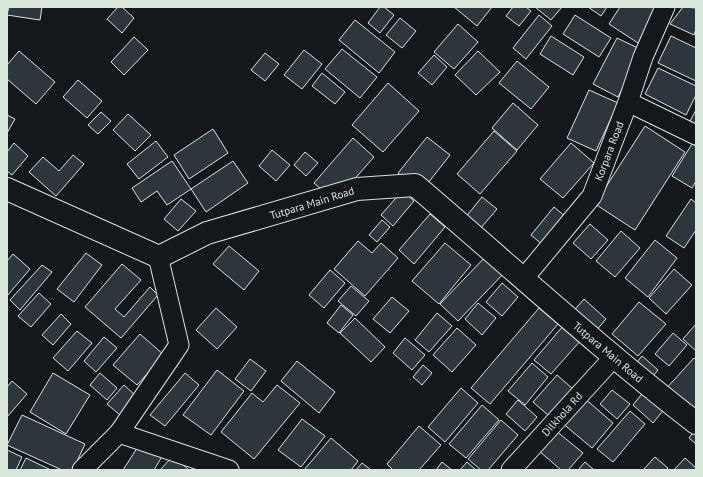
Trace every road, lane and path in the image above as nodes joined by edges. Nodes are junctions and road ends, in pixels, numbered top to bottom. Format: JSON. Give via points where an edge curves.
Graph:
{"nodes":[{"id":1,"x":665,"y":7,"type":"edge"},
{"id":2,"x":628,"y":102,"type":"junction"},
{"id":3,"x":696,"y":136,"type":"edge"},
{"id":4,"x":7,"y":188,"type":"edge"},
{"id":5,"x":158,"y":256,"type":"junction"},
{"id":6,"x":524,"y":278,"type":"junction"},
{"id":7,"x":613,"y":358,"type":"junction"},
{"id":8,"x":696,"y":423,"type":"edge"},
{"id":9,"x":119,"y":433,"type":"junction"},
{"id":10,"x":82,"y":470,"type":"edge"},
{"id":11,"x":229,"y":470,"type":"edge"},
{"id":12,"x":512,"y":470,"type":"edge"}],
"edges":[{"from":1,"to":2,"type":"street","name":"Korpara Road","via":[[643,57]]},
{"from":2,"to":3,"type":"street"},
{"from":2,"to":6,"type":"street","name":"Korpara Road","via":[[592,196]]},
{"from":4,"to":5,"type":"street"},
{"from":5,"to":6,"type":"street","name":"Tutpara Main Road","via":[[207,233],[357,189],[415,185]]},
{"from":5,"to":9,"type":"street","via":[[179,345]]},
{"from":6,"to":7,"type":"street","name":"Tutpara Main Road"},
{"from":7,"to":8,"type":"street","name":"Tutpara Main Road"},
{"from":7,"to":12,"type":"street","name":"Dilkhola Rd"},
{"from":9,"to":10,"type":"street"},
{"from":9,"to":11,"type":"street"}]}
